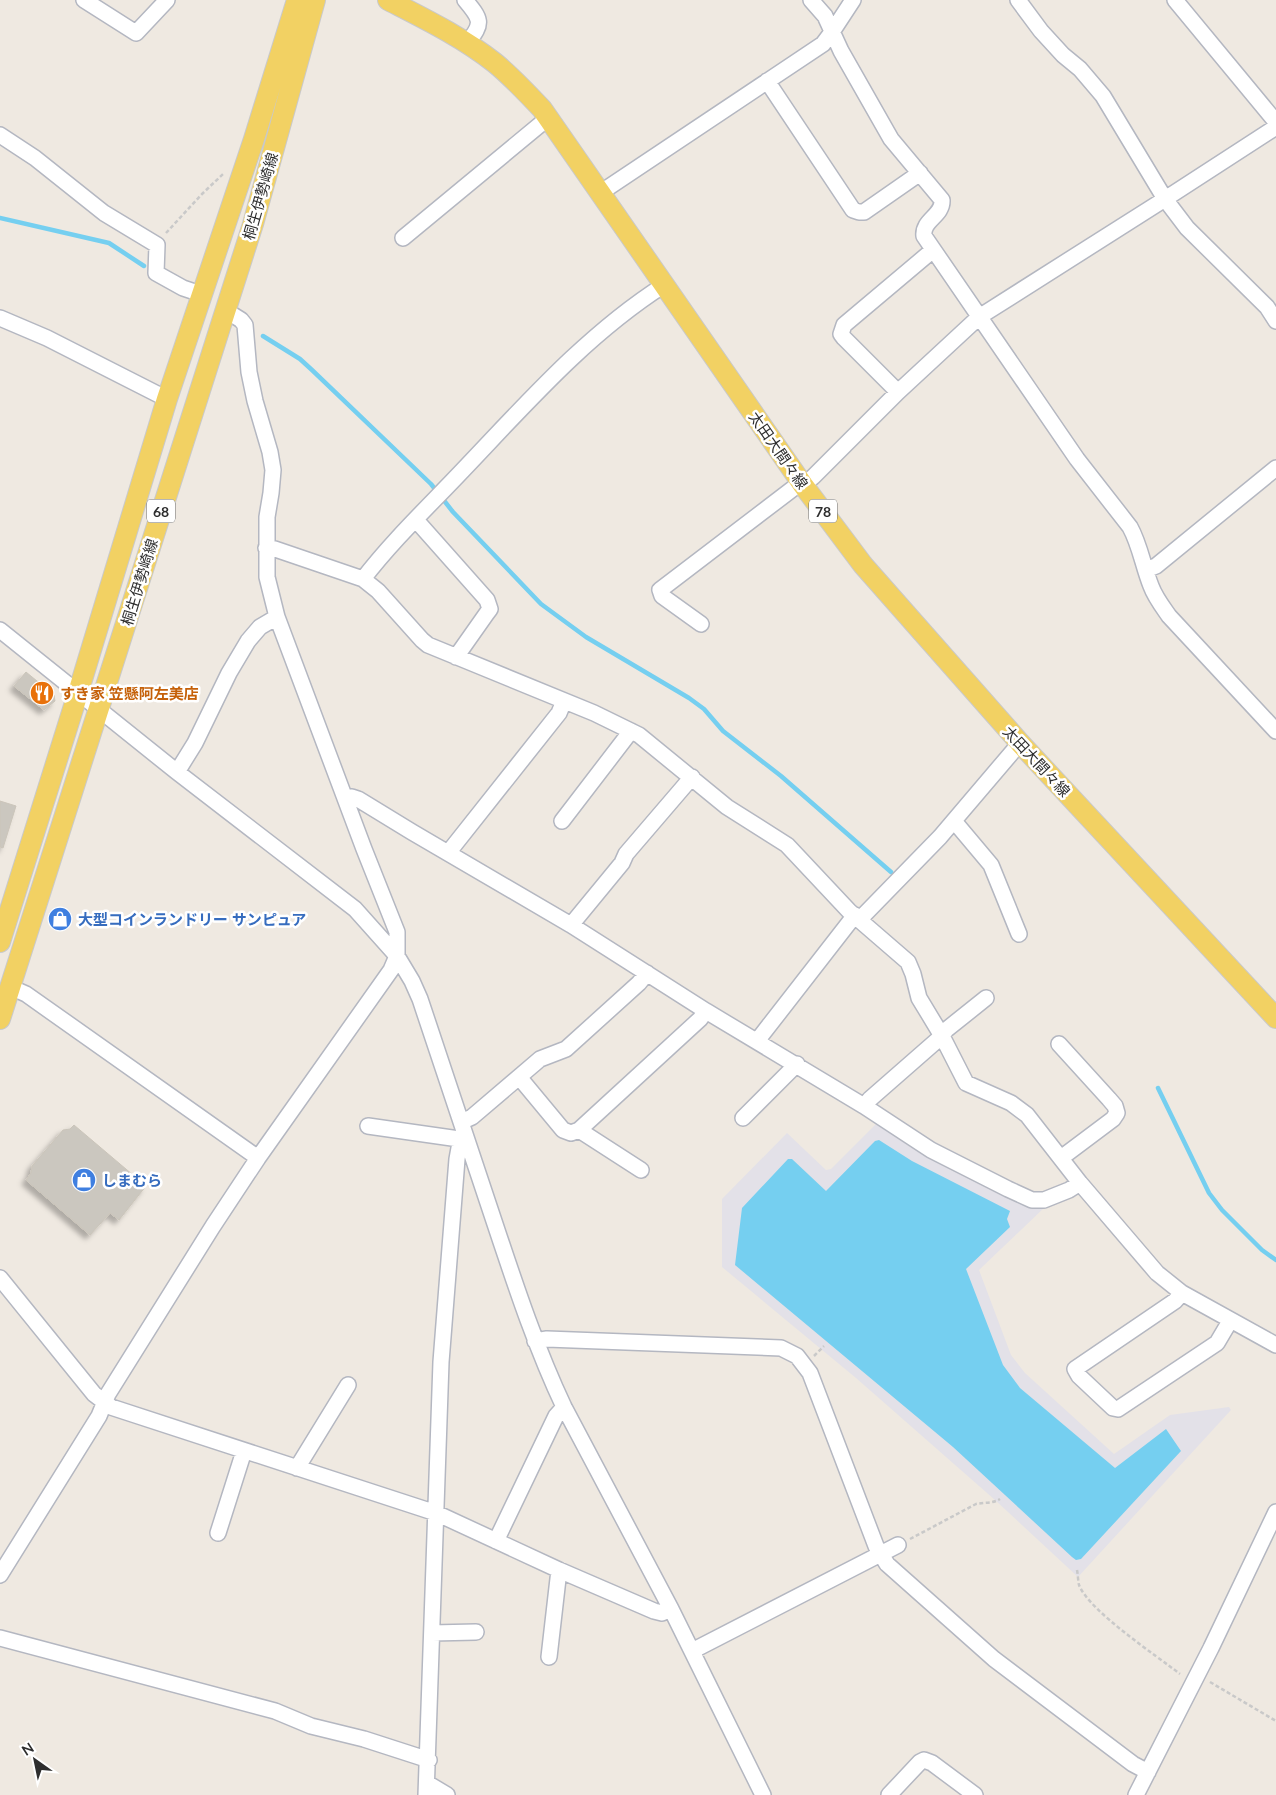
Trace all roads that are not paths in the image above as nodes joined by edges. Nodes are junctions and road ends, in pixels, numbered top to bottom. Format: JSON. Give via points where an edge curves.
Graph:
{"nodes":[{"id":1,"x":84,"y":0,"type":"edge"},
{"id":2,"x":167,"y":0,"type":"edge"},
{"id":3,"x":297,"y":0,"type":"edge"},
{"id":4,"x":315,"y":0,"type":"edge"},
{"id":5,"x":388,"y":0,"type":"edge"},
{"id":6,"x":465,"y":0,"type":"edge"},
{"id":7,"x":811,"y":0,"type":"edge"},
{"id":8,"x":854,"y":0,"type":"edge"},
{"id":9,"x":1018,"y":0,"type":"edge"},
{"id":10,"x":1174,"y":0,"type":"edge"},
{"id":11,"x":832,"y":32,"type":"junction"},
{"id":12,"x":468,"y":43,"type":"junction"},
{"id":13,"x":767,"y":81,"type":"junction"},
{"id":14,"x":548,"y":118,"type":"junction"},
{"id":15,"x":1276,"y":122,"type":"edge"},
{"id":16,"x":1276,"y":127,"type":"edge"},
{"id":17,"x":0,"y":135,"type":"edge"},
{"id":18,"x":920,"y":173,"type":"junction"},
{"id":19,"x":600,"y":193,"type":"junction"},
{"id":20,"x":1166,"y":199,"type":"junction"},
{"id":21,"x":403,"y":238,"type":"dead end"},
{"id":22,"x":933,"y":250,"type":"junction"},
{"id":23,"x":664,"y":285,"type":"junction"},
{"id":24,"x":201,"y":294,"type":"junction"},
{"id":25,"x":225,"y":310,"type":"junction"},
{"id":26,"x":978,"y":317,"type":"junction"},
{"id":27,"x":1276,"y":321,"type":"edge"},
{"id":28,"x":1,"y":322,"type":"edge"},
{"id":29,"x":898,"y":392,"type":"junction"},
{"id":30,"x":167,"y":399,"type":"junction"},
{"id":31,"x":1276,"y":468,"type":"edge"},
{"id":32,"x":803,"y":484,"type":"junction"},
{"id":33,"x":416,"y":520,"type":"junction"},
{"id":34,"x":266,"y":548,"type":"junction"},
{"id":35,"x":1146,"y":570,"type":"junction"},
{"id":36,"x":363,"y":579,"type":"junction"},
{"id":37,"x":277,"y":618,"type":"junction"},
{"id":38,"x":701,"y":624,"type":"dead end"},
{"id":39,"x":0,"y":630,"type":"edge"},
{"id":40,"x":456,"y":657,"type":"junction"},
{"id":41,"x":78,"y":693,"type":"junction"},
{"id":42,"x":564,"y":701,"type":"junction"},
{"id":43,"x":99,"y":710,"type":"junction"},
{"id":44,"x":631,"y":731,"type":"junction"},
{"id":45,"x":1276,"y":731,"type":"edge"},
{"id":46,"x":1020,"y":743,"type":"junction"},
{"id":47,"x":177,"y":772,"type":"junction"},
{"id":48,"x":692,"y":777,"type":"junction"},
{"id":49,"x":346,"y":798,"type":"junction"},
{"id":50,"x":562,"y":821,"type":"dead end"},
{"id":51,"x":954,"y":821,"type":"junction"},
{"id":52,"x":448,"y":853,"type":"junction"},
{"id":53,"x":857,"y":917,"type":"junction"},
{"id":54,"x":572,"y":925,"type":"junction"},
{"id":55,"x":1019,"y":934,"type":"dead end"},
{"id":56,"x":0,"y":942,"type":"edge"},
{"id":57,"x":397,"y":956,"type":"junction"},
{"id":58,"x":647,"y":973,"type":"junction"},
{"id":59,"x":10,"y":988,"type":"junction"},
{"id":60,"x":986,"y":998,"type":"dead end"},
{"id":61,"x":706,"y":1011,"type":"junction"},
{"id":62,"x":1276,"y":1018,"type":"edge"},
{"id":63,"x":0,"y":1019,"type":"edge"},
{"id":64,"x":942,"y":1036,"type":"junction"},
{"id":65,"x":757,"y":1041,"type":"junction"},
{"id":66,"x":1059,"y":1044,"type":"dead end"},
{"id":67,"x":797,"y":1064,"type":"junction"},
{"id":68,"x":519,"y":1077,"type":"junction"},
{"id":69,"x":864,"y":1106,"type":"junction"},
{"id":70,"x":743,"y":1118,"type":"dead end"},
{"id":71,"x":461,"y":1122,"type":"junction"},
{"id":72,"x":368,"y":1126,"type":"dead end"},
{"id":73,"x":579,"y":1130,"type":"junction"},
{"id":74,"x":466,"y":1140,"type":"junction"},
{"id":75,"x":258,"y":1158,"type":"junction"},
{"id":76,"x":1062,"y":1158,"type":"junction"},
{"id":77,"x":641,"y":1170,"type":"dead end"},
{"id":78,"x":1080,"y":1183,"type":"junction"},
{"id":79,"x":0,"y":1278,"type":"edge"},
{"id":80,"x":1182,"y":1292,"type":"junction"},
{"id":81,"x":1230,"y":1321,"type":"junction"},
{"id":82,"x":535,"y":1341,"type":"junction"},
{"id":83,"x":1276,"y":1345,"type":"edge"},
{"id":84,"x":348,"y":1386,"type":"dead end"},
{"id":85,"x":105,"y":1403,"type":"junction"},
{"id":86,"x":564,"y":1407,"type":"junction"},
{"id":87,"x":244,"y":1451,"type":"junction"},
{"id":88,"x":297,"y":1468,"type":"junction"},
{"id":89,"x":1276,"y":1512,"type":"edge"},
{"id":90,"x":436,"y":1513,"type":"junction"},
{"id":91,"x":218,"y":1533,"type":"dead end"},
{"id":92,"x":496,"y":1541,"type":"junction"},
{"id":93,"x":898,"y":1545,"type":"road end"},
{"id":94,"x":880,"y":1554,"type":"junction"},
{"id":95,"x":559,"y":1570,"type":"junction"},
{"id":96,"x":0,"y":1575,"type":"edge"},
{"id":97,"x":671,"y":1609,"type":"junction"},
{"id":98,"x":476,"y":1632,"type":"dead end"},
{"id":99,"x":432,"y":1633,"type":"junction"},
{"id":100,"x":0,"y":1638,"type":"edge"},
{"id":101,"x":692,"y":1651,"type":"junction"},
{"id":102,"x":548,"y":1657,"type":"dead end"},
{"id":103,"x":429,"y":1760,"type":"junction"},
{"id":104,"x":1148,"y":1772,"type":"junction"},
{"id":105,"x":427,"y":1789,"type":"edge"},
{"id":106,"x":447,"y":1795,"type":"edge"},
{"id":107,"x":763,"y":1795,"type":"edge"},
{"id":108,"x":888,"y":1795,"type":"edge"},
{"id":109,"x":975,"y":1795,"type":"edge"},
{"id":110,"x":1136,"y":1795,"type":"edge"}],
"edges":[{"from":1,"to":2,"type":"street","via":[[136,32]]},
{"from":3,"to":24,"type":"main road","name":"桐生伊勢崎線","number":"68"},
{"from":4,"to":25,"type":"main road","name":"桐生伊勢崎線","number":"68","via":[[253,224]]},
{"from":5,"to":12,"type":"main road","name":"太田大間々線","number":"78"},
{"from":6,"to":12,"type":"street","via":[[478,17],[478,30]]},
{"from":7,"to":11,"type":"street","via":[[825,16]]},
{"from":8,"to":11,"type":"street"},
{"from":9,"to":20,"type":"street","via":[[1041,32],[1103,96]]},
{"from":10,"to":15,"type":"street"},
{"from":11,"to":13,"type":"street","via":[[823,44]]},
{"from":11,"to":18,"type":"street","via":[[891,139]]},
{"from":12,"to":14,"type":"main road","name":"太田大間々線","number":"78","via":[[521,86]]},
{"from":13,"to":18,"type":"street","via":[[853,210],[864,212]]},
{"from":13,"to":19,"type":"street"},
{"from":14,"to":19,"type":"main road","name":"太田大間々線","number":"78"},
{"from":14,"to":21,"type":"street"},
{"from":16,"to":20,"type":"street"},
{"from":17,"to":24,"type":"street","via":[[35,158],[104,213],[157,245],[156,272]]},
{"from":18,"to":22,"type":"street","via":[[942,200],[940,210],[923,231]]},
{"from":19,"to":23,"type":"main road","name":"太田大間々線","number":"78"},
{"from":20,"to":26,"type":"street"},
{"from":20,"to":27,"type":"street","via":[[1187,228],[1268,307]]},
{"from":22,"to":26,"type":"street"},
{"from":22,"to":29,"type":"street","via":[[842,329],[844,338]]},
{"from":23,"to":32,"type":"main road","name":"太田大間々線","number":"78"},
{"from":23,"to":33,"type":"street","via":[[590,340]]},
{"from":24,"to":30,"type":"main road","name":"桐生伊勢崎線","number":"68"},
{"from":25,"to":34,"type":"street","via":[[245,325],[254,401],[270,452],[273,470]]},
{"from":25,"to":43,"type":"main road","name":"桐生伊勢崎線","number":"68"},
{"from":26,"to":29,"type":"street"},
{"from":26,"to":35,"type":"street","via":[[1077,459],[1130,527]]},
{"from":28,"to":30,"type":"street","via":[[47,338]]},
{"from":29,"to":32,"type":"street"},
{"from":30,"to":41,"type":"main road","name":"桐生伊勢崎線","number":"68"},
{"from":31,"to":35,"type":"street","via":[[1156,566]]},
{"from":32,"to":38,"type":"street","via":[[660,590],[662,596]]},
{"from":32,"to":46,"type":"main road","name":"太田大間々線","number":"78","via":[[863,565]]},
{"from":33,"to":36,"type":"street"},
{"from":33,"to":40,"type":"street","via":[[489,604],[487,613]]},
{"from":34,"to":36,"type":"street"},
{"from":34,"to":37,"type":"street","via":[[267,577]]},
{"from":35,"to":45,"type":"street","via":[[1157,599],[1169,616]]},
{"from":36,"to":40,"type":"street","via":[[422,640]]},
{"from":37,"to":47,"type":"street","via":[[254,632],[248,641]]},
{"from":37,"to":49,"type":"street"},
{"from":39,"to":41,"type":"street"},
{"from":40,"to":42,"type":"street"},
{"from":41,"to":43,"type":"street"},
{"from":41,"to":56,"type":"main road","name":"桐生伊勢崎線","number":"68"},
{"from":42,"to":44,"type":"street"},
{"from":42,"to":52,"type":"street","via":[[559,713]]},
{"from":43,"to":47,"type":"street"},
{"from":43,"to":59,"type":"main road","name":"桐生伊勢崎線","number":"68"},
{"from":44,"to":48,"type":"street"},
{"from":44,"to":50,"type":"street"},
{"from":46,"to":51,"type":"street"},
{"from":46,"to":62,"type":"main road","name":"太田大間々線","number":"78"},
{"from":47,"to":57,"type":"street","via":[[355,909]]},
{"from":48,"to":53,"type":"street","via":[[728,807],[787,845]]},
{"from":48,"to":54,"type":"street","via":[[626,854]]},
{"from":49,"to":52,"type":"street","via":[[358,799]]},
{"from":49,"to":57,"type":"street","via":[[397,932]]},
{"from":51,"to":53,"type":"street"},
{"from":51,"to":55,"type":"street","via":[[991,865]]},
{"from":52,"to":54,"type":"street"},
{"from":53,"to":64,"type":"street","via":[[908,962],[919,998]]},
{"from":53,"to":65,"type":"street"},
{"from":54,"to":58,"type":"street"},
{"from":57,"to":71,"type":"street","via":[[420,999]]},
{"from":57,"to":75,"type":"street","via":[[392,970]]},
{"from":58,"to":61,"type":"street"},
{"from":58,"to":68,"type":"street","via":[[566,1049],[540,1059]]},
{"from":59,"to":63,"type":"main road","name":"桐生伊勢崎線","number":"68"},
{"from":59,"to":75,"type":"street","via":[[26,994]]},
{"from":60,"to":64,"type":"street"},
{"from":61,"to":65,"type":"street"},
{"from":61,"to":73,"type":"street"},
{"from":64,"to":69,"type":"street"},
{"from":64,"to":76,"type":"street","via":[[966,1083],[1019,1108]]},
{"from":65,"to":67,"type":"street"},
{"from":66,"to":76,"type":"street","via":[[1109,1098],[1117,1113],[1113,1120]]},
{"from":67,"to":69,"type":"street"},
{"from":67,"to":70,"type":"street"},
{"from":68,"to":71,"type":"street","via":[[472,1117]]},
{"from":68,"to":73,"type":"street","via":[[563,1130],[571,1133]]},
{"from":69,"to":78,"type":"street","via":[[931,1150],[1026,1198],[1044,1200]]},
{"from":71,"to":74,"type":"street"},
{"from":72,"to":74,"type":"street"},
{"from":73,"to":77,"type":"street"},
{"from":74,"to":82,"type":"street"},
{"from":74,"to":90,"type":"street","via":[[457,1159],[442,1362]]},
{"from":75,"to":85,"type":"street"},
{"from":76,"to":78,"type":"street"},
{"from":78,"to":80,"type":"street","via":[[1147,1262]]},
{"from":79,"to":85,"type":"street","via":[[94,1394]]},
{"from":80,"to":81,"type":"street"},
{"from":80,"to":81,"type":"street","via":[[1176,1301],[1075,1369],[1078,1376],[1113,1408],[1118,1409],[1217,1343]]},
{"from":81,"to":83,"type":"street"},
{"from":82,"to":86,"type":"street"},
{"from":82,"to":94,"type":"street","via":[[547,1338],[734,1345],[782,1348],[797,1356],[810,1373]]},
{"from":84,"to":88,"type":"street"},
{"from":85,"to":87,"type":"street","via":[[117,1410]]},
{"from":85,"to":96,"type":"street"},
{"from":86,"to":92,"type":"street","via":[[556,1416]]},
{"from":86,"to":97,"type":"street"},
{"from":87,"to":88,"type":"street"},
{"from":87,"to":91,"type":"street"},
{"from":88,"to":90,"type":"street"},
{"from":89,"to":104,"type":"street"},
{"from":90,"to":92,"type":"street"},
{"from":90,"to":99,"type":"street"},
{"from":92,"to":95,"type":"street"},
{"from":93,"to":94,"type":"street"},
{"from":94,"to":101,"type":"street"},
{"from":94,"to":104,"type":"street","via":[[887,1564],[994,1659]]},
{"from":95,"to":97,"type":"street","via":[[654,1611],[662,1613]]},
{"from":95,"to":102,"type":"street"},
{"from":97,"to":101,"type":"street"},
{"from":98,"to":99,"type":"street"},
{"from":99,"to":103,"type":"street"},
{"from":100,"to":103,"type":"street","via":[[275,1711],[311,1726]]},
{"from":101,"to":107,"type":"street"},
{"from":103,"to":105,"type":"street"},
{"from":104,"to":110,"type":"street"},
{"from":105,"to":106,"type":"street"},
{"from":108,"to":109,"type":"street","via":[[924,1760]]}]}
